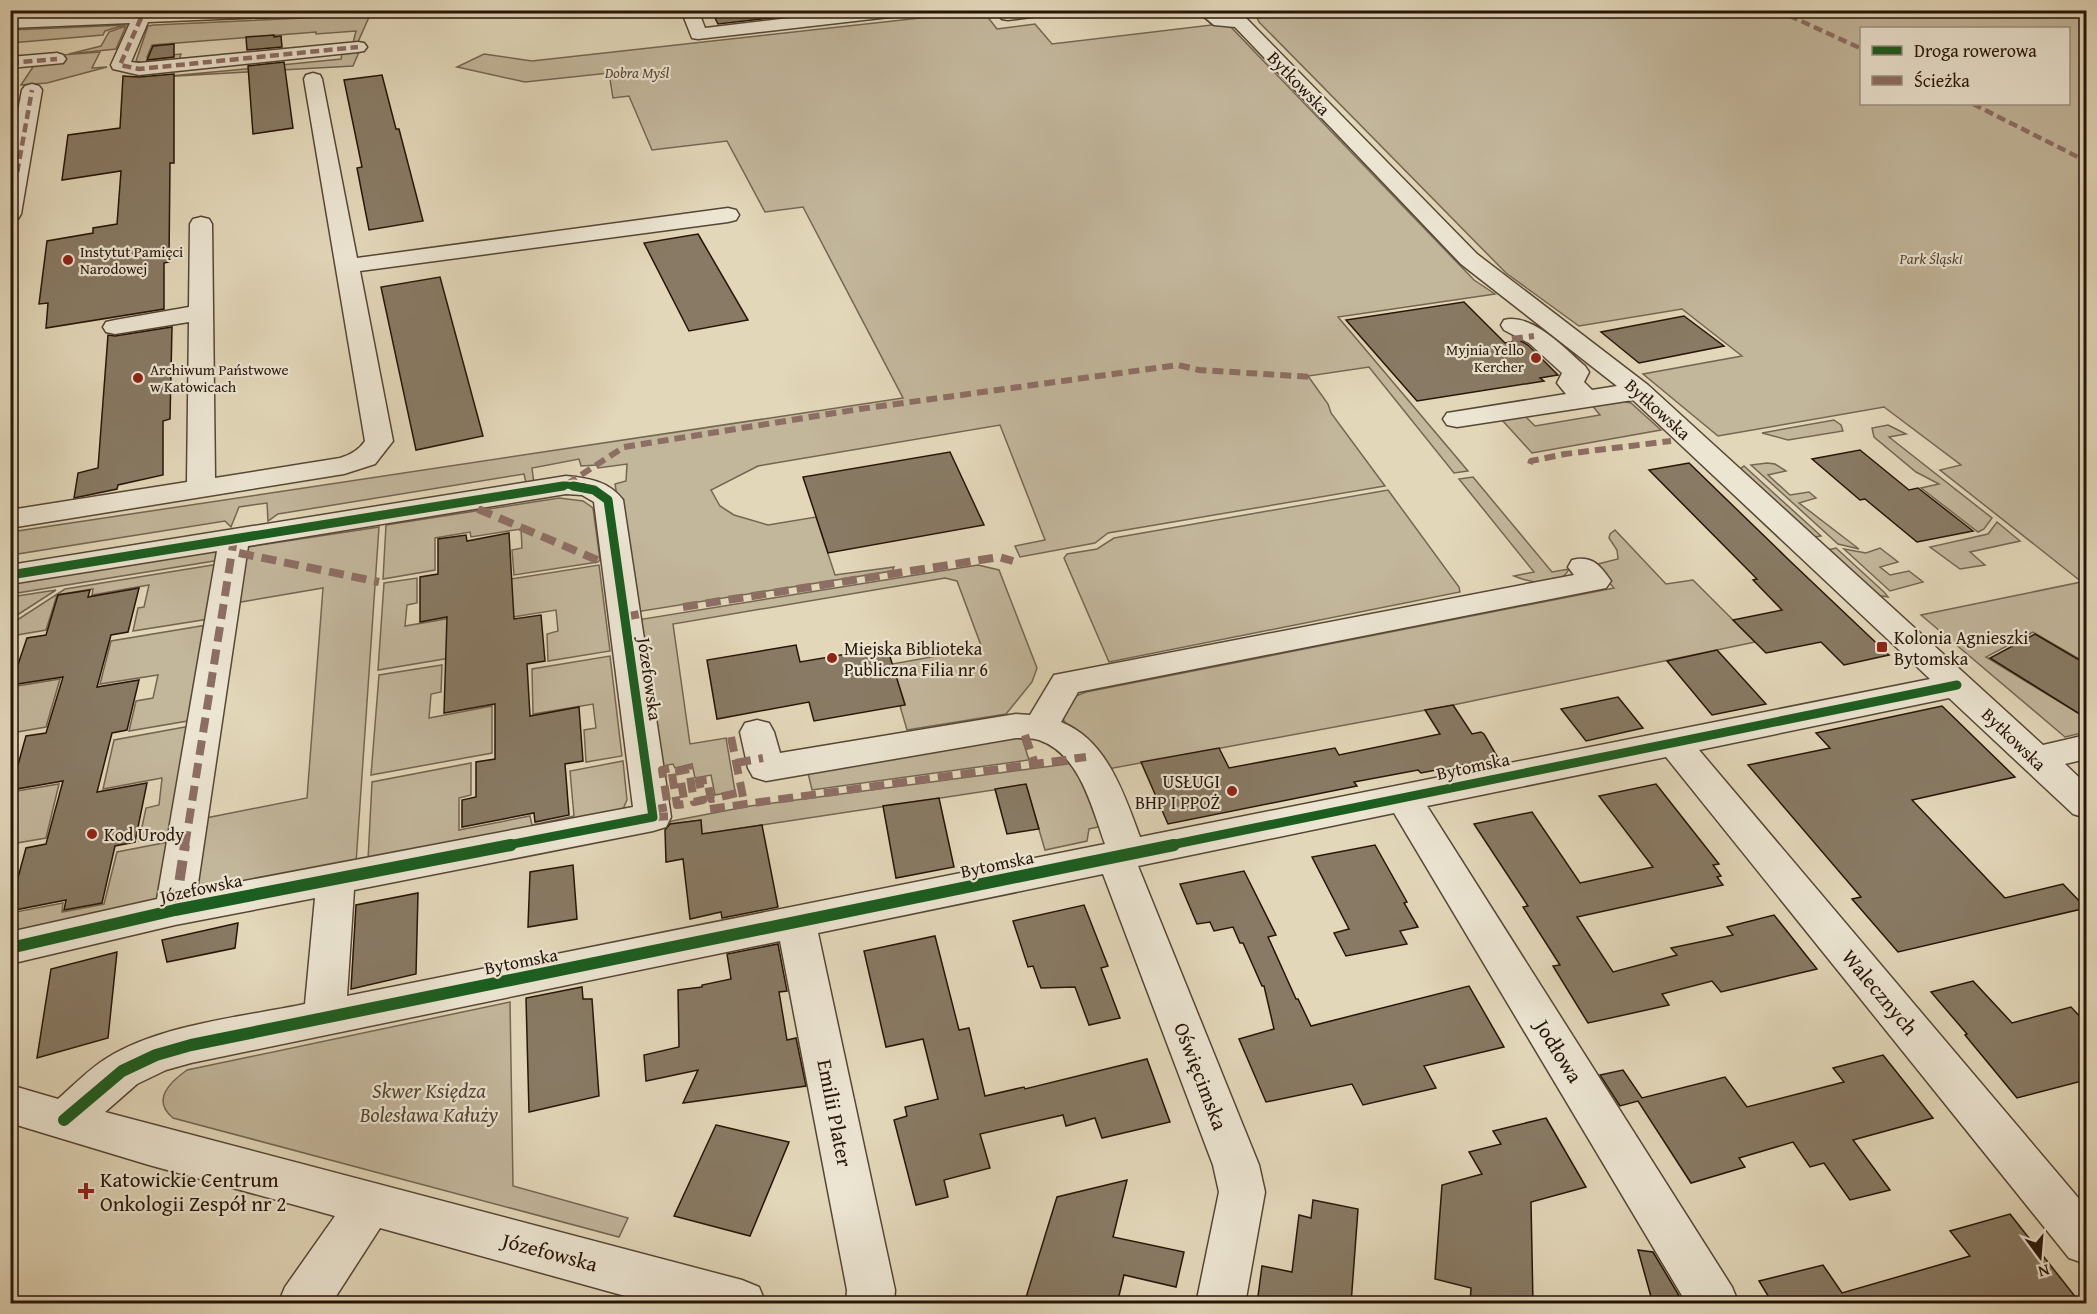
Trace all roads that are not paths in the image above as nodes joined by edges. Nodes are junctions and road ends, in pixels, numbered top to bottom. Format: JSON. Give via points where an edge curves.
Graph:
{"nodes":[{"id":1,"x":320,"y":10,"type":"edge"},
{"id":2,"x":760,"y":10,"type":"edge"},
{"id":3,"x":907,"y":10,"type":"edge"},
{"id":4,"x":1047,"y":10,"type":"edge"},
{"id":5,"x":1204,"y":10,"type":"edge"},
{"id":6,"x":250,"y":12,"type":"edge"},
{"id":7,"x":691,"y":14,"type":"edge"},
{"id":8,"x":1008,"y":15,"type":"dead end"},
{"id":9,"x":1237,"y":16,"type":"edge"},
{"id":10,"x":141,"y":18,"type":"junction"},
{"id":11,"x":10,"y":23,"type":"edge"},
{"id":12,"x":358,"y":47,"type":"dead end"},
{"id":13,"x":57,"y":59,"type":"dead end"},
{"id":14,"x":10,"y":63,"type":"edge"},
{"id":15,"x":314,"y":79,"type":"dead end"},
{"id":16,"x":32,"y":90,"type":"dead end"},
{"id":17,"x":10,"y":214,"type":"edge"},
{"id":18,"x":728,"y":215,"type":"dead end"},
{"id":19,"x":201,"y":224,"type":"dead end"},
{"id":20,"x":347,"y":266,"type":"junction"},
{"id":21,"x":201,"y":312,"type":"junction"},
{"id":22,"x":1513,"y":325,"type":"dead end"},
{"id":23,"x":114,"y":327,"type":"dead end"},
{"id":24,"x":1639,"y":391,"type":"junction"},
{"id":25,"x":1586,"y":399,"type":"junction"},
{"id":26,"x":1457,"y":418,"type":"dead end"},
{"id":27,"x":201,"y":489,"type":"junction"},
{"id":28,"x":10,"y":519,"type":"edge"},
{"id":29,"x":234,"y":539,"type":"junction"},
{"id":30,"x":1583,"y":567,"type":"dead end"},
{"id":31,"x":10,"y":575,"type":"edge"},
{"id":32,"x":1957,"y":684,"type":"junction"},
{"id":33,"x":1041,"y":726,"type":"junction"},
{"id":34,"x":756,"y":732,"type":"dead end"},
{"id":35,"x":1674,"y":742,"type":"junction"},
{"id":36,"x":2086,"y":747,"type":"edge"},
{"id":37,"x":2035,"y":759,"type":"junction"},
{"id":38,"x":1403,"y":798,"type":"junction"},
{"id":39,"x":2086,"y":805,"type":"edge"},
{"id":40,"x":1121,"y":855,"type":"junction"},
{"id":41,"x":336,"y":878,"type":"junction"},
{"id":42,"x":175,"y":910,"type":"junction"},
{"id":43,"x":796,"y":922,"type":"junction"},
{"id":44,"x":10,"y":948,"type":"edge"},
{"id":45,"x":325,"y":1017,"type":"junction"},
{"id":46,"x":10,"y":1104,"type":"edge"},
{"id":47,"x":64,"y":1120,"type":"junction"},
{"id":48,"x":370,"y":1204,"type":"junction"},
{"id":49,"x":2086,"y":1242,"type":"edge"},
{"id":50,"x":302,"y":1304,"type":"edge"},
{"id":51,"x":742,"y":1304,"type":"edge"},
{"id":52,"x":870,"y":1304,"type":"edge"},
{"id":53,"x":1220,"y":1304,"type":"edge"},
{"id":54,"x":1715,"y":1304,"type":"edge"}],
"edges":[{"from":1,"to":6,"type":"street"},
{"from":2,"to":7,"type":"street"},
{"from":3,"to":7,"type":"street","via":[[698,34]]},
{"from":4,"to":8,"type":"street"},
{"from":5,"to":9,"type":"street","via":[[1220,21]]},
{"from":6,"to":10,"type":"street"},
{"from":9,"to":24,"type":"street","name":"Bytkowska","via":[[1469,259]]},
{"from":10,"to":11,"type":"street"},
{"from":10,"to":12,"type":"street","via":[[120,65],[139,69]]},
{"from":13,"to":14,"type":"street"},
{"from":15,"to":20,"type":"street"},
{"from":16,"to":17,"type":"street"},
{"from":18,"to":20,"type":"street"},
{"from":19,"to":21,"type":"street"},
{"from":20,"to":27,"type":"street","via":[[379,441],[373,453],[344,466]]},
{"from":21,"to":23,"type":"street"},
{"from":21,"to":27,"type":"street"},
{"from":22,"to":25,"type":"street","via":[[1538,338],[1576,372],[1570,383]]},
{"from":24,"to":25,"type":"street"},
{"from":24,"to":32,"type":"street","name":"Bytkowska"},
{"from":25,"to":26,"type":"street"},
{"from":27,"to":28,"type":"street"},
{"from":29,"to":31,"type":"street","name":"Józefowska"},
{"from":29,"to":41,"type":"street","name":"Józefowska","via":[[566,485],[589,488],[608,500],[653,817]]},
{"from":29,"to":42,"type":"street","name":"Józefowska"},
{"from":30,"to":33,"type":"street","via":[[1595,581],[1066,683]]},
{"from":32,"to":35,"type":"street","name":"Bytomska"},
{"from":32,"to":37,"type":"street","name":"Bytkowska"},
{"from":33,"to":34,"type":"street","via":[[1016,726],[766,768]]},
{"from":33,"to":40,"type":"street","via":[[1070,742],[1091,764]]},
{"from":35,"to":38,"type":"street","name":"Bytomska"},
{"from":35,"to":49,"type":"street","name":"Walecznych"},
{"from":36,"to":37,"type":"street"},
{"from":37,"to":39,"type":"street","name":"Bytkowska"},
{"from":38,"to":40,"type":"street","name":"Bytomska"},
{"from":38,"to":54,"type":"street","name":"Jodłowa"},
{"from":40,"to":43,"type":"street","name":"Bytomska"},
{"from":40,"to":53,"type":"street","name":"Oświęcimska","via":[[1242,1192]]},
{"from":41,"to":42,"type":"street","name":"Józefowska"},
{"from":41,"to":45,"type":"street"},
{"from":42,"to":44,"type":"street","name":"Józefowska"},
{"from":43,"to":45,"type":"street","name":"Bytomska"},
{"from":43,"to":52,"type":"street","name":"Emilii Plater","via":[[871,1290]]},
{"from":45,"to":47,"type":"street","name":"Bytomska","via":[[156,1055],[122,1071]]},
{"from":46,"to":47,"type":"street","name":"Józefowska"},
{"from":47,"to":48,"type":"street","name":"Józefowska"},
{"from":48,"to":50,"type":"street"},
{"from":48,"to":51,"type":"street","name":"Józefowska"}]}
